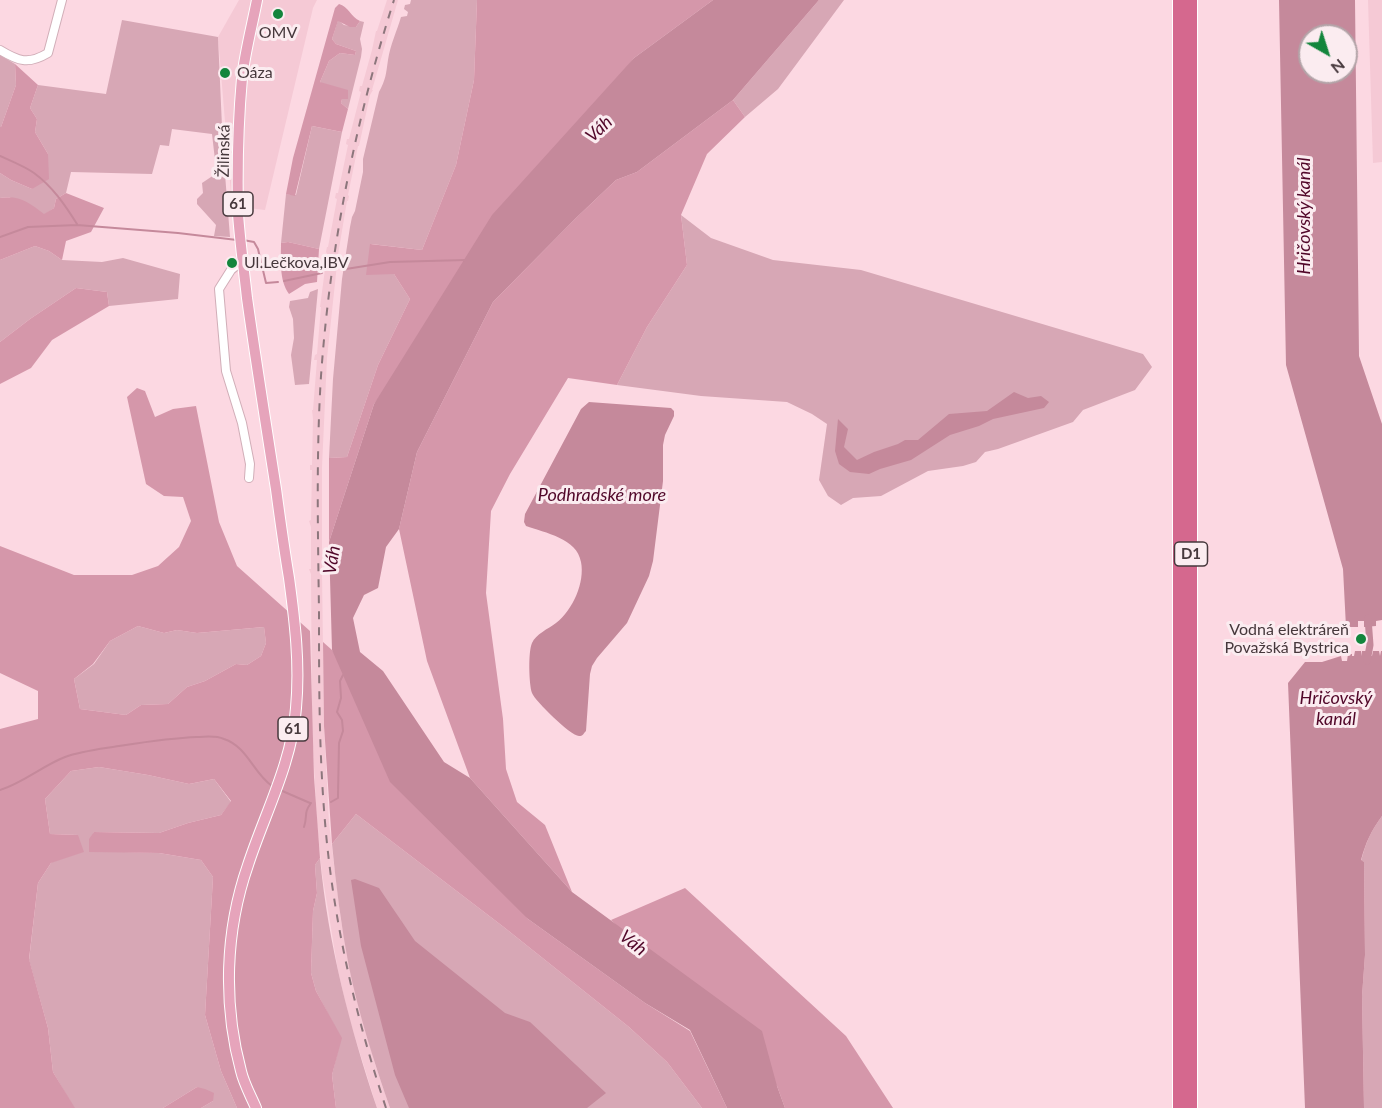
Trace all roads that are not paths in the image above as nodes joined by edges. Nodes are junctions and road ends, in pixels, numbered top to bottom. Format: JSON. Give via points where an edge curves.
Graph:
{"nodes":[{"id":1,"x":62,"y":0,"type":"edge"},
{"id":2,"x":257,"y":0,"type":"edge"},
{"id":3,"x":1179,"y":0,"type":"edge"},
{"id":4,"x":1191,"y":0,"type":"edge"},
{"id":5,"x":0,"y":50,"type":"edge"},
{"id":6,"x":243,"y":264,"type":"junction"},
{"id":7,"x":249,"y":478,"type":"dead end"},
{"id":8,"x":256,"y":1108,"type":"edge"},
{"id":9,"x":1179,"y":1108,"type":"edge"},
{"id":10,"x":1191,"y":1108,"type":"edge"}],
"edges":[{"from":1,"to":5,"type":"street","via":[[48,53],[40,58],[17,60]]},
{"from":2,"to":6,"type":"main road","name":"Žilinská","number":"61","via":[[240,113],[238,194]]},
{"from":3,"to":9,"type":"highway","number":"D1"},
{"from":4,"to":10,"type":"highway","number":"D1"},
{"from":6,"to":7,"type":"street","via":[[231,270],[219,290],[226,371],[242,423]]},
{"from":6,"to":8,"type":"main road","name":"Žilinská","number":"61","via":[[295,625],[298,676],[288,751],[248,864],[231,938],[228,980],[232,1026],[241,1073]]}]}
